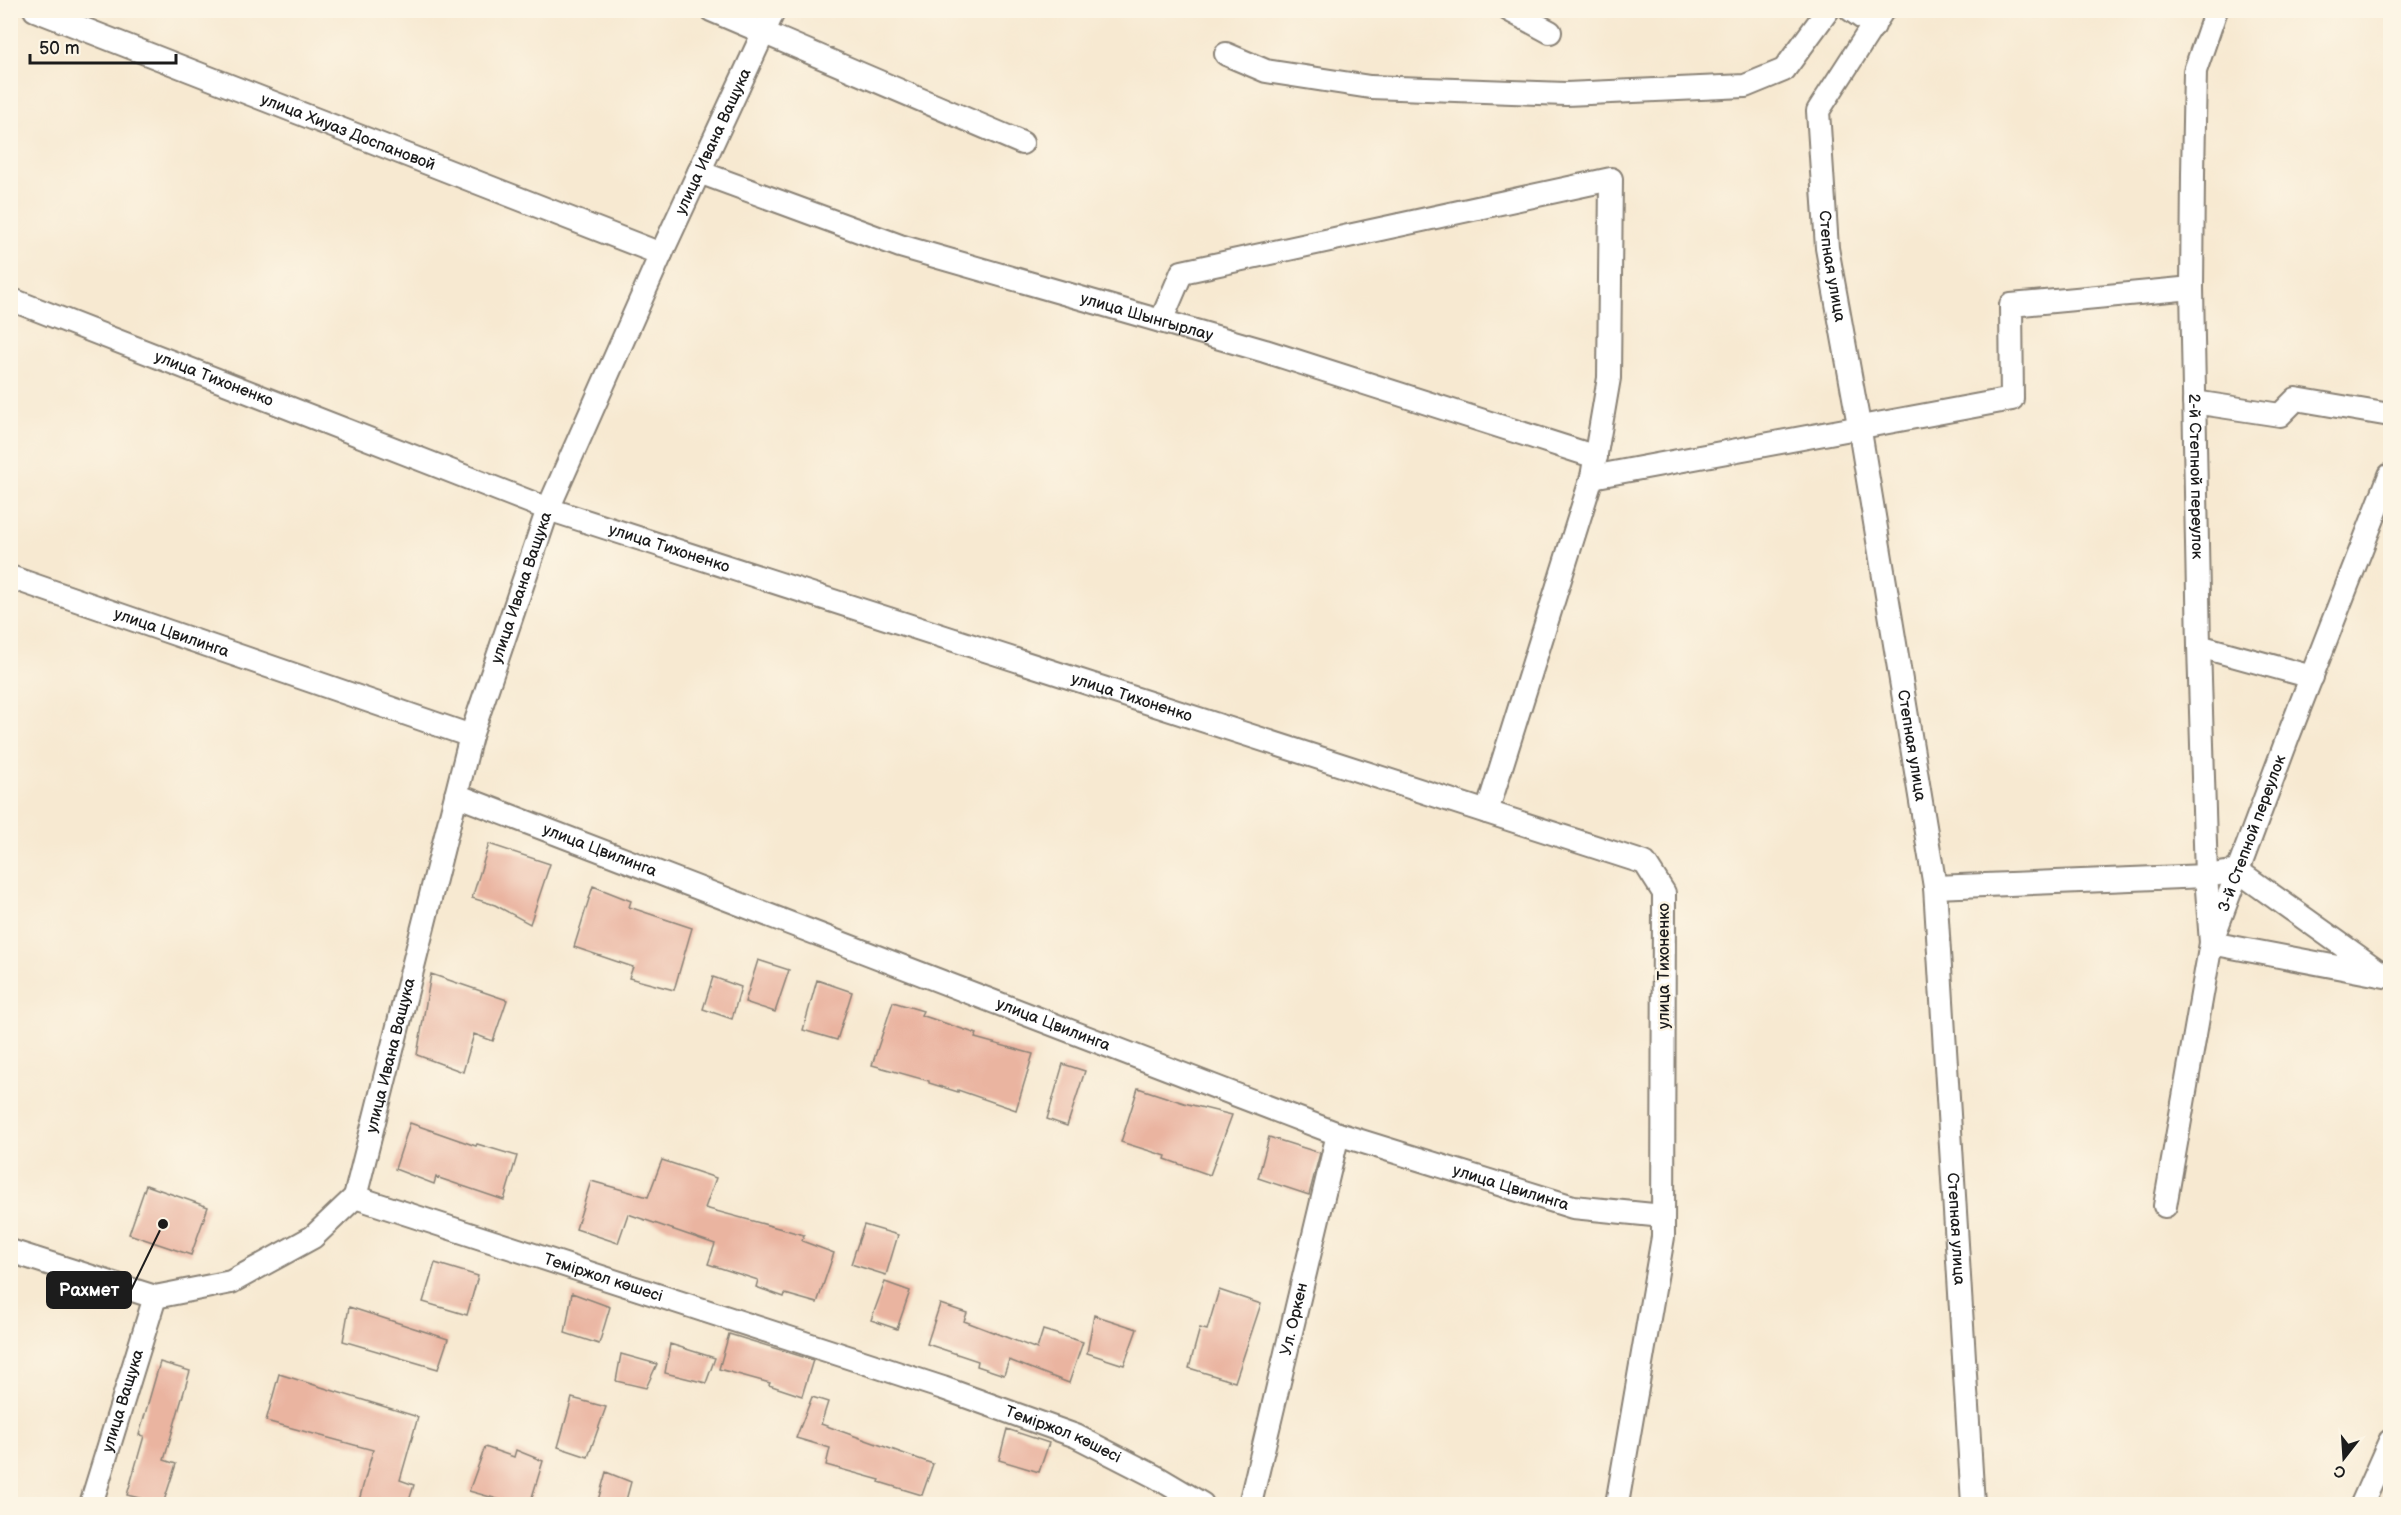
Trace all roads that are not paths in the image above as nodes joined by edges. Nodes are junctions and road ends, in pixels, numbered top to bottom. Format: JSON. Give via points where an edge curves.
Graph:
{"nodes":[{"id":1,"x":35,"y":10,"type":"edge"},
{"id":2,"x":711,"y":10,"type":"edge"},
{"id":3,"x":774,"y":10,"type":"edge"},
{"id":4,"x":1509,"y":10,"type":"edge"},
{"id":5,"x":1828,"y":10,"type":"edge"},
{"id":6,"x":1851,"y":10,"type":"edge"},
{"id":7,"x":2216,"y":10,"type":"edge"},
{"id":8,"x":1878,"y":18,"type":"edge"},
{"id":9,"x":764,"y":32,"type":"junction"},
{"id":10,"x":1551,"y":32,"type":"dead end"},
{"id":11,"x":1226,"y":54,"type":"dead end"},
{"id":12,"x":1022,"y":143,"type":"dead end"},
{"id":13,"x":699,"y":172,"type":"junction"},
{"id":14,"x":661,"y":254,"type":"junction"},
{"id":15,"x":2192,"y":288,"type":"junction"},
{"id":16,"x":10,"y":300,"type":"edge"},
{"id":17,"x":1161,"y":321,"type":"junction"},
{"id":18,"x":2194,"y":402,"type":"junction"},
{"id":19,"x":2391,"y":415,"type":"edge"},
{"id":20,"x":1859,"y":425,"type":"junction"},
{"id":21,"x":1594,"y":467,"type":"junction"},
{"id":22,"x":2391,"y":475,"type":"edge"},
{"id":23,"x":548,"y":509,"type":"junction"},
{"id":24,"x":10,"y":577,"type":"edge"},
{"id":25,"x":2199,"y":646,"type":"junction"},
{"id":26,"x":2312,"y":677,"type":"junction"},
{"id":27,"x":471,"y":736,"type":"junction"},
{"id":28,"x":456,"y":795,"type":"junction"},
{"id":29,"x":1487,"y":812,"type":"junction"},
{"id":30,"x":2238,"y":871,"type":"junction"},
{"id":31,"x":2206,"y":876,"type":"junction"},
{"id":32,"x":1935,"y":886,"type":"junction"},
{"id":33,"x":2211,"y":944,"type":"junction"},
{"id":34,"x":2389,"y":977,"type":"edge"},
{"id":35,"x":1338,"y":1134,"type":"junction"},
{"id":36,"x":355,"y":1197,"type":"junction"},
{"id":37,"x":2165,"y":1206,"type":"dead end"},
{"id":38,"x":1663,"y":1216,"type":"junction"},
{"id":39,"x":10,"y":1251,"type":"edge"},
{"id":40,"x":154,"y":1297,"type":"junction"},
{"id":41,"x":2391,"y":1441,"type":"edge"},
{"id":42,"x":91,"y":1504,"type":"edge"},
{"id":43,"x":1202,"y":1504,"type":"edge"},
{"id":44,"x":1250,"y":1504,"type":"edge"},
{"id":45,"x":1617,"y":1504,"type":"edge"},
{"id":46,"x":1973,"y":1504,"type":"edge"},
{"id":47,"x":2362,"y":1504,"type":"edge"}],
"edges":[{"from":1,"to":14,"type":"street","name":"улица Хиуаз Доспановой"},
{"from":2,"to":9,"type":"street"},
{"from":3,"to":9,"type":"street","name":"улица Ивана Ващука"},
{"from":4,"to":10,"type":"street"},
{"from":5,"to":11,"type":"street","via":[[1784,70],[1744,86],[1566,94],[1370,87],[1266,71]]},
{"from":6,"to":8,"type":"street"},
{"from":7,"to":15,"type":"street","name":"2-й Степной переулок","via":[[2195,72]]},
{"from":8,"to":20,"type":"street","name":"Степная улица","via":[[1818,111],[1827,248]]},
{"from":9,"to":12,"type":"street"},
{"from":9,"to":13,"type":"street","name":"улица Ивана Ващука"},
{"from":13,"to":14,"type":"street","name":"улица Ивана Ващука"},
{"from":13,"to":17,"type":"street","name":"улица Шынгырлау","via":[[900,246]]},
{"from":14,"to":23,"type":"street","name":"улица Ивана Ващука"},
{"from":15,"to":18,"type":"street","name":"2-й Степной переулок"},
{"from":15,"to":20,"type":"street","via":[[2011,304],[2012,399]]},
{"from":16,"to":23,"type":"street","name":"улица Тихоненко"},
{"from":17,"to":21,"type":"street","name":"улица Шынгырлау","via":[[1265,351]]},
{"from":17,"to":21,"type":"street","via":[[1182,272],[1611,179],[1608,378]]},
{"from":18,"to":19,"type":"street","via":[[2280,415],[2296,399]]},
{"from":18,"to":25,"type":"street","name":"2-й Степной переулок"},
{"from":20,"to":21,"type":"street"},
{"from":20,"to":32,"type":"street","name":"Степная улица"},
{"from":21,"to":29,"type":"street"},
{"from":22,"to":26,"type":"street","name":"3-й Степной переулок"},
{"from":23,"to":27,"type":"street","name":"улица Ивана Ващука"},
{"from":23,"to":29,"type":"street","name":"улица Тихоненко"},
{"from":24,"to":27,"type":"street","name":"улица Цвилинга"},
{"from":25,"to":26,"type":"street"},
{"from":25,"to":31,"type":"street","name":"2-й Степной переулок"},
{"from":26,"to":30,"type":"street","name":"3-й Степной переулок"},
{"from":27,"to":28,"type":"street","name":"улица Ивана Ващука"},
{"from":28,"to":35,"type":"street","name":"улица Цвилинга"},
{"from":28,"to":36,"type":"street","name":"улица Ивана Ващука"},
{"from":29,"to":38,"type":"street","name":"улица Тихоненко","via":[[1645,863],[1665,893]]},
{"from":30,"to":31,"type":"street"},
{"from":30,"to":33,"type":"street","name":"3-й Степной переулок"},
{"from":30,"to":34,"type":"street"},
{"from":31,"to":32,"type":"street"},
{"from":31,"to":33,"type":"street","name":"2-й Степной переулок"},
{"from":32,"to":46,"type":"street","name":"Степная улица"},
{"from":33,"to":34,"type":"street"},
{"from":33,"to":37,"type":"street","name":"3-й Степной переулок"},
{"from":35,"to":38,"type":"street","name":"улица Цвилинга","via":[[1573,1206]]},
{"from":35,"to":44,"type":"street","name":"Ул. Оркен"},
{"from":36,"to":40,"type":"street","via":[[313,1237],[231,1282]]},
{"from":36,"to":43,"type":"street","name":"Теміржол көшесі","via":[[921,1380],[1065,1432]]},
{"from":38,"to":45,"type":"street","name":"улица Тихоненко","via":[[1663,1237]]},
{"from":39,"to":40,"type":"street"},
{"from":40,"to":42,"type":"street","name":"улица Ващука"},
{"from":41,"to":47,"type":"street"}]}
